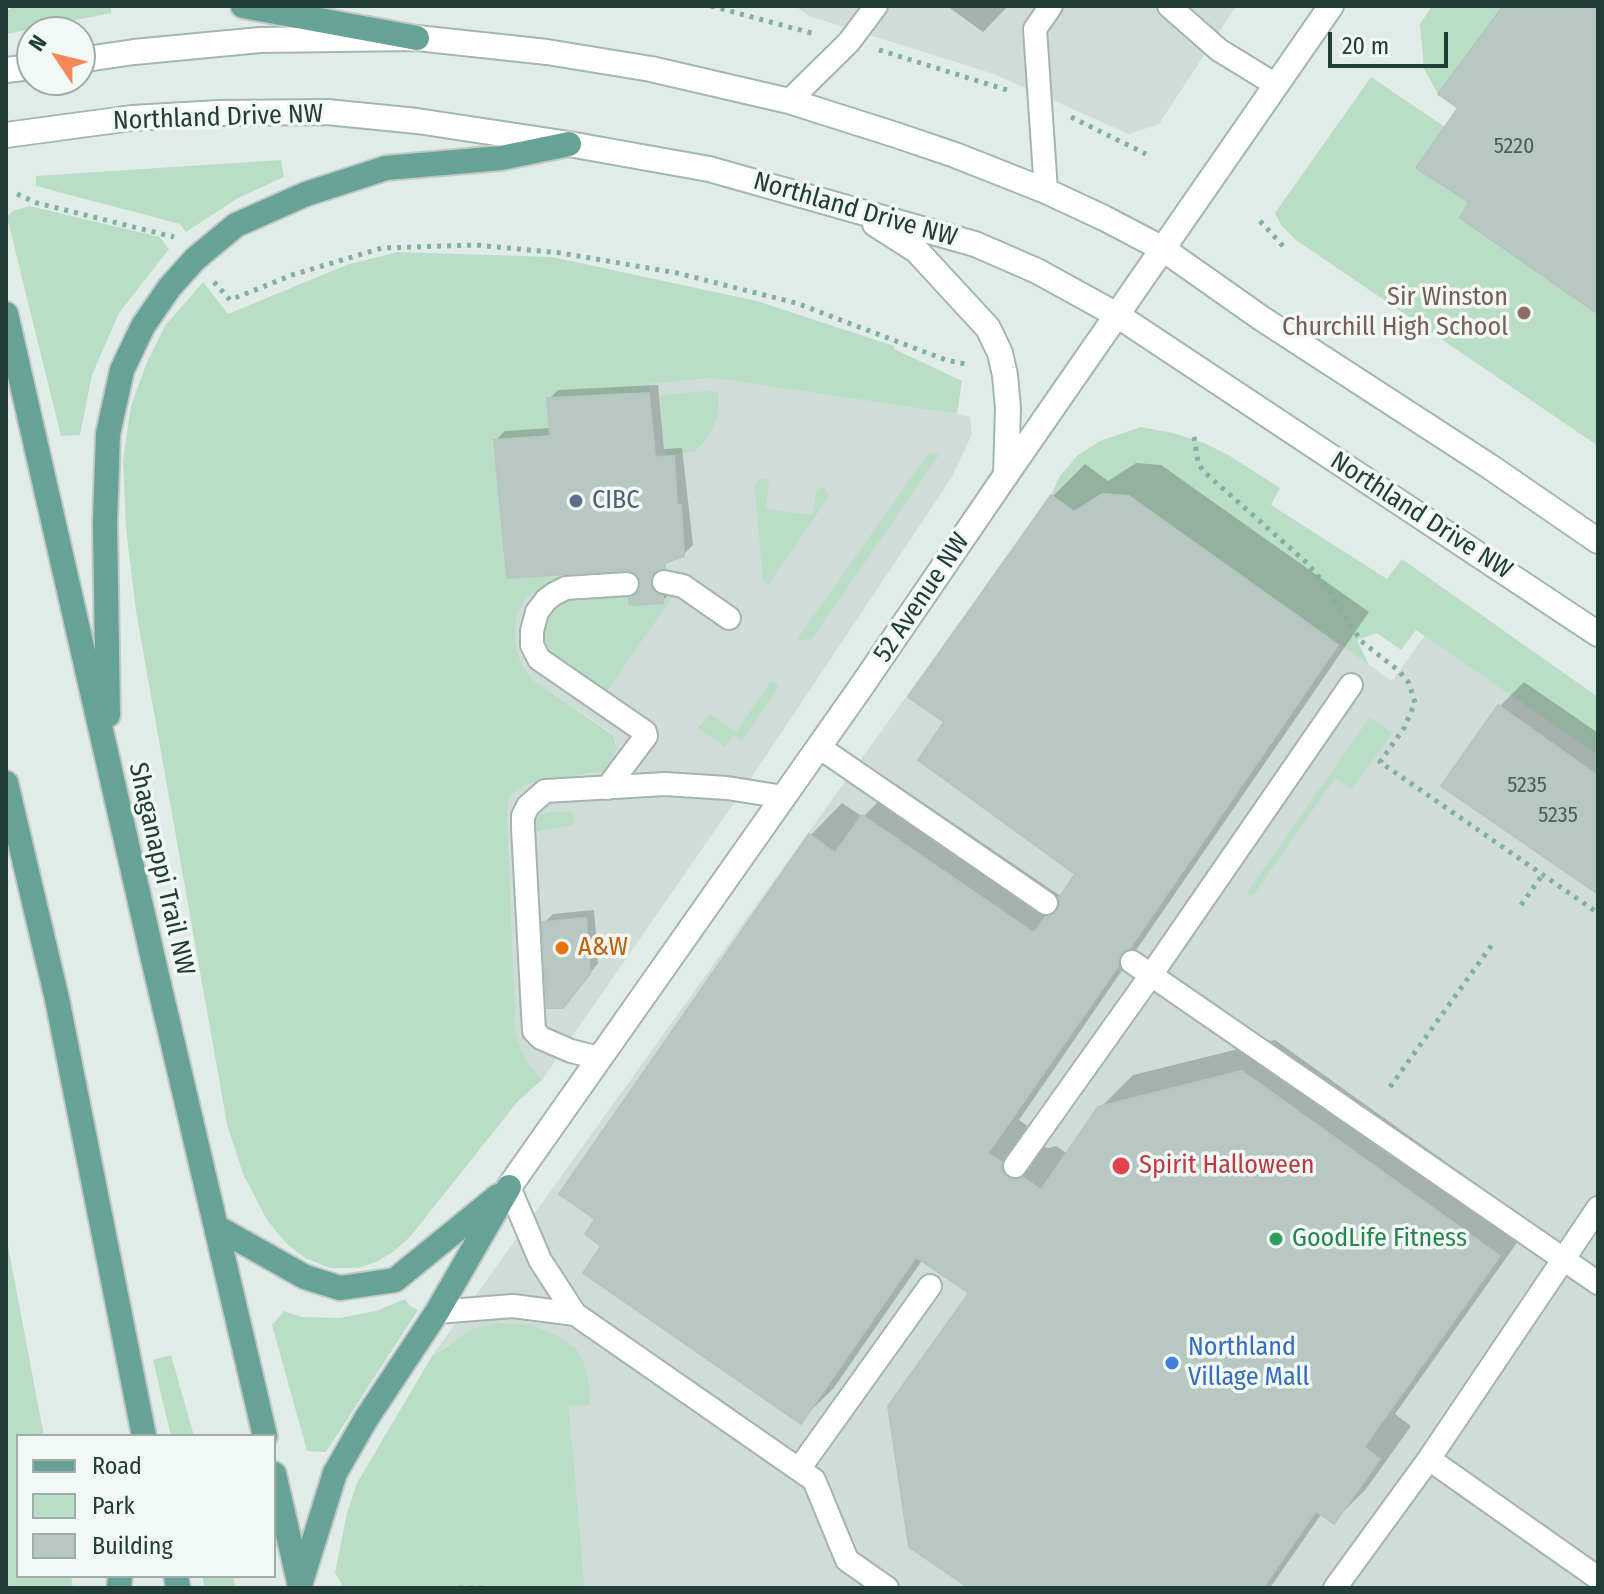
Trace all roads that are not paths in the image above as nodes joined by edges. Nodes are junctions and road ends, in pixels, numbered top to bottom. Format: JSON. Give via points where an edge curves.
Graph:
{"nodes":[{"id":1,"x":243,"y":6,"type":"edge"},
{"id":2,"x":876,"y":6,"type":"edge"},
{"id":3,"x":1051,"y":6,"type":"edge"},
{"id":4,"x":1169,"y":6,"type":"edge"},
{"id":5,"x":1331,"y":6,"type":"edge"},
{"id":6,"x":417,"y":38,"type":"junction"},
{"id":7,"x":96,"y":58,"type":"edge"},
{"id":8,"x":1276,"y":85,"type":"junction"},
{"id":9,"x":789,"y":101,"type":"junction"},
{"id":10,"x":6,"y":135,"type":"edge"},
{"id":11,"x":569,"y":144,"type":"junction"},
{"id":12,"x":1046,"y":191,"type":"junction"},
{"id":13,"x":849,"y":208,"type":"junction"},
{"id":14,"x":1163,"y":249,"type":"junction"},
{"id":15,"x":6,"y":314,"type":"edge"},
{"id":16,"x":1117,"y":315,"type":"junction"},
{"id":17,"x":1006,"y":475,"type":"junction"},
{"id":18,"x":1598,"y":541,"type":"edge"},
{"id":19,"x":664,"y":582,"type":"dead end"},
{"id":20,"x":627,"y":584,"type":"dead end"},
{"id":21,"x":729,"y":618,"type":"dead end"},
{"id":22,"x":1598,"y":634,"type":"edge"},
{"id":23,"x":1351,"y":685,"type":"dead end"},
{"id":24,"x":819,"y":747,"type":"junction"},
{"id":25,"x":108,"y":765,"type":"junction"},
{"id":26,"x":6,"y":783,"type":"edge"},
{"id":27,"x":607,"y":788,"type":"junction"},
{"id":28,"x":784,"y":797,"type":"junction"},
{"id":29,"x":1046,"y":903,"type":"dead end"},
{"id":30,"x":1142,"y":969,"type":"junction"},
{"id":31,"x":599,"y":1058,"type":"junction"},
{"id":32,"x":1015,"y":1166,"type":"dead end"},
{"id":33,"x":509,"y":1187,"type":"junction"},
{"id":34,"x":1598,"y":1208,"type":"edge"},
{"id":35,"x":218,"y":1228,"type":"junction"},
{"id":36,"x":1562,"y":1259,"type":"junction"},
{"id":37,"x":1598,"y":1283,"type":"edge"},
{"id":38,"x":930,"y":1286,"type":"dead end"},
{"id":39,"x":437,"y":1312,"type":"junction"},
{"id":40,"x":575,"y":1314,"type":"junction"},
{"id":41,"x":144,"y":1434,"type":"edge"},
{"id":42,"x":265,"y":1434,"type":"edge"},
{"id":43,"x":1429,"y":1459,"type":"junction"},
{"id":44,"x":799,"y":1469,"type":"junction"},
{"id":45,"x":276,"y":1483,"type":"edge"},
{"id":46,"x":1598,"y":1578,"type":"edge"},
{"id":47,"x":300,"y":1587,"type":"edge"},
{"id":48,"x":887,"y":1588,"type":"edge"},
{"id":49,"x":1335,"y":1588,"type":"edge"}],
"edges":[{"from":1,"to":6,"type":"main road"},
{"from":2,"to":9,"type":"lane","via":[[849,42]]},
{"from":3,"to":12,"type":"lane","via":[[1035,29]]},
{"from":4,"to":8,"type":"lane","via":[[1219,50]]},
{"from":5,"to":8,"type":"street","name":"52 Avenue NW"},
{"from":6,"to":7,"type":"street","via":[[260,40]]},
{"from":6,"to":9,"type":"street","via":[[651,69]]},
{"from":8,"to":14,"type":"street","name":"52 Avenue NW"},
{"from":9,"to":12,"type":"street"},
{"from":10,"to":11,"type":"street","name":"Northland Drive NW","via":[[132,118],[327,112]]},
{"from":11,"to":13,"type":"street","name":"Northland Drive NW","via":[[709,169]]},
{"from":11,"to":25,"type":"main road","via":[[501,158],[386,168],[306,194],[236,225],[169,288],[122,370],[108,434]]},
{"from":12,"to":14,"type":"street"},
{"from":13,"to":16,"type":"street","name":"Northland Drive NW","via":[[975,244]]},
{"from":13,"to":17,"type":"street","via":[[917,251],[988,328],[1005,375]]},
{"from":14,"to":16,"type":"street","name":"52 Avenue NW"},
{"from":14,"to":18,"type":"street"},
{"from":15,"to":25,"type":"main road","name":"Shaganappi Trail NW"},
{"from":16,"to":17,"type":"street","name":"52 Avenue NW"},
{"from":16,"to":22,"type":"street","name":"Northland Drive NW"},
{"from":17,"to":24,"type":"street","name":"52 Avenue NW"},
{"from":19,"to":21,"type":"lane","via":[[683,586]]},
{"from":20,"to":27,"type":"lane","via":[[566,588],[537,612],[532,631],[535,654],[544,664],[644,729],[646,736]]},
{"from":23,"to":30,"type":"lane"},
{"from":24,"to":28,"type":"street","name":"52 Avenue NW"},
{"from":24,"to":29,"type":"lane"},
{"from":25,"to":35,"type":"main road","name":"Shaganappi Trail NW"},
{"from":26,"to":41,"type":"main road","via":[[57,999]]},
{"from":27,"to":28,"type":"lane","via":[[665,784]]},
{"from":27,"to":31,"type":"lane","via":[[545,791],[523,816],[534,1031],[571,1051]]},
{"from":28,"to":31,"type":"street","name":"52 Avenue NW"},
{"from":30,"to":32,"type":"lane"},
{"from":30,"to":36,"type":"lane"},
{"from":31,"to":33,"type":"street","name":"52 Avenue NW"},
{"from":33,"to":35,"type":"main road","via":[[395,1280],[340,1288],[305,1277]]},
{"from":33,"to":39,"type":"main road"},
{"from":33,"to":40,"type":"lane","via":[[540,1260]]},
{"from":34,"to":36,"type":"lane"},
{"from":35,"to":42,"type":"main road","name":"Shaganappi Trail NW"},
{"from":36,"to":37,"type":"lane"},
{"from":36,"to":43,"type":"lane"},
{"from":38,"to":44,"type":"lane"},
{"from":39,"to":40,"type":"lane","via":[[513,1306]]},
{"from":39,"to":47,"type":"main road","via":[[335,1473]]},
{"from":40,"to":44,"type":"lane"},
{"from":43,"to":46,"type":"lane"},
{"from":43,"to":49,"type":"lane"},
{"from":44,"to":48,"type":"lane","via":[[814,1480],[847,1560]]},
{"from":45,"to":47,"type":"main road"}]}
